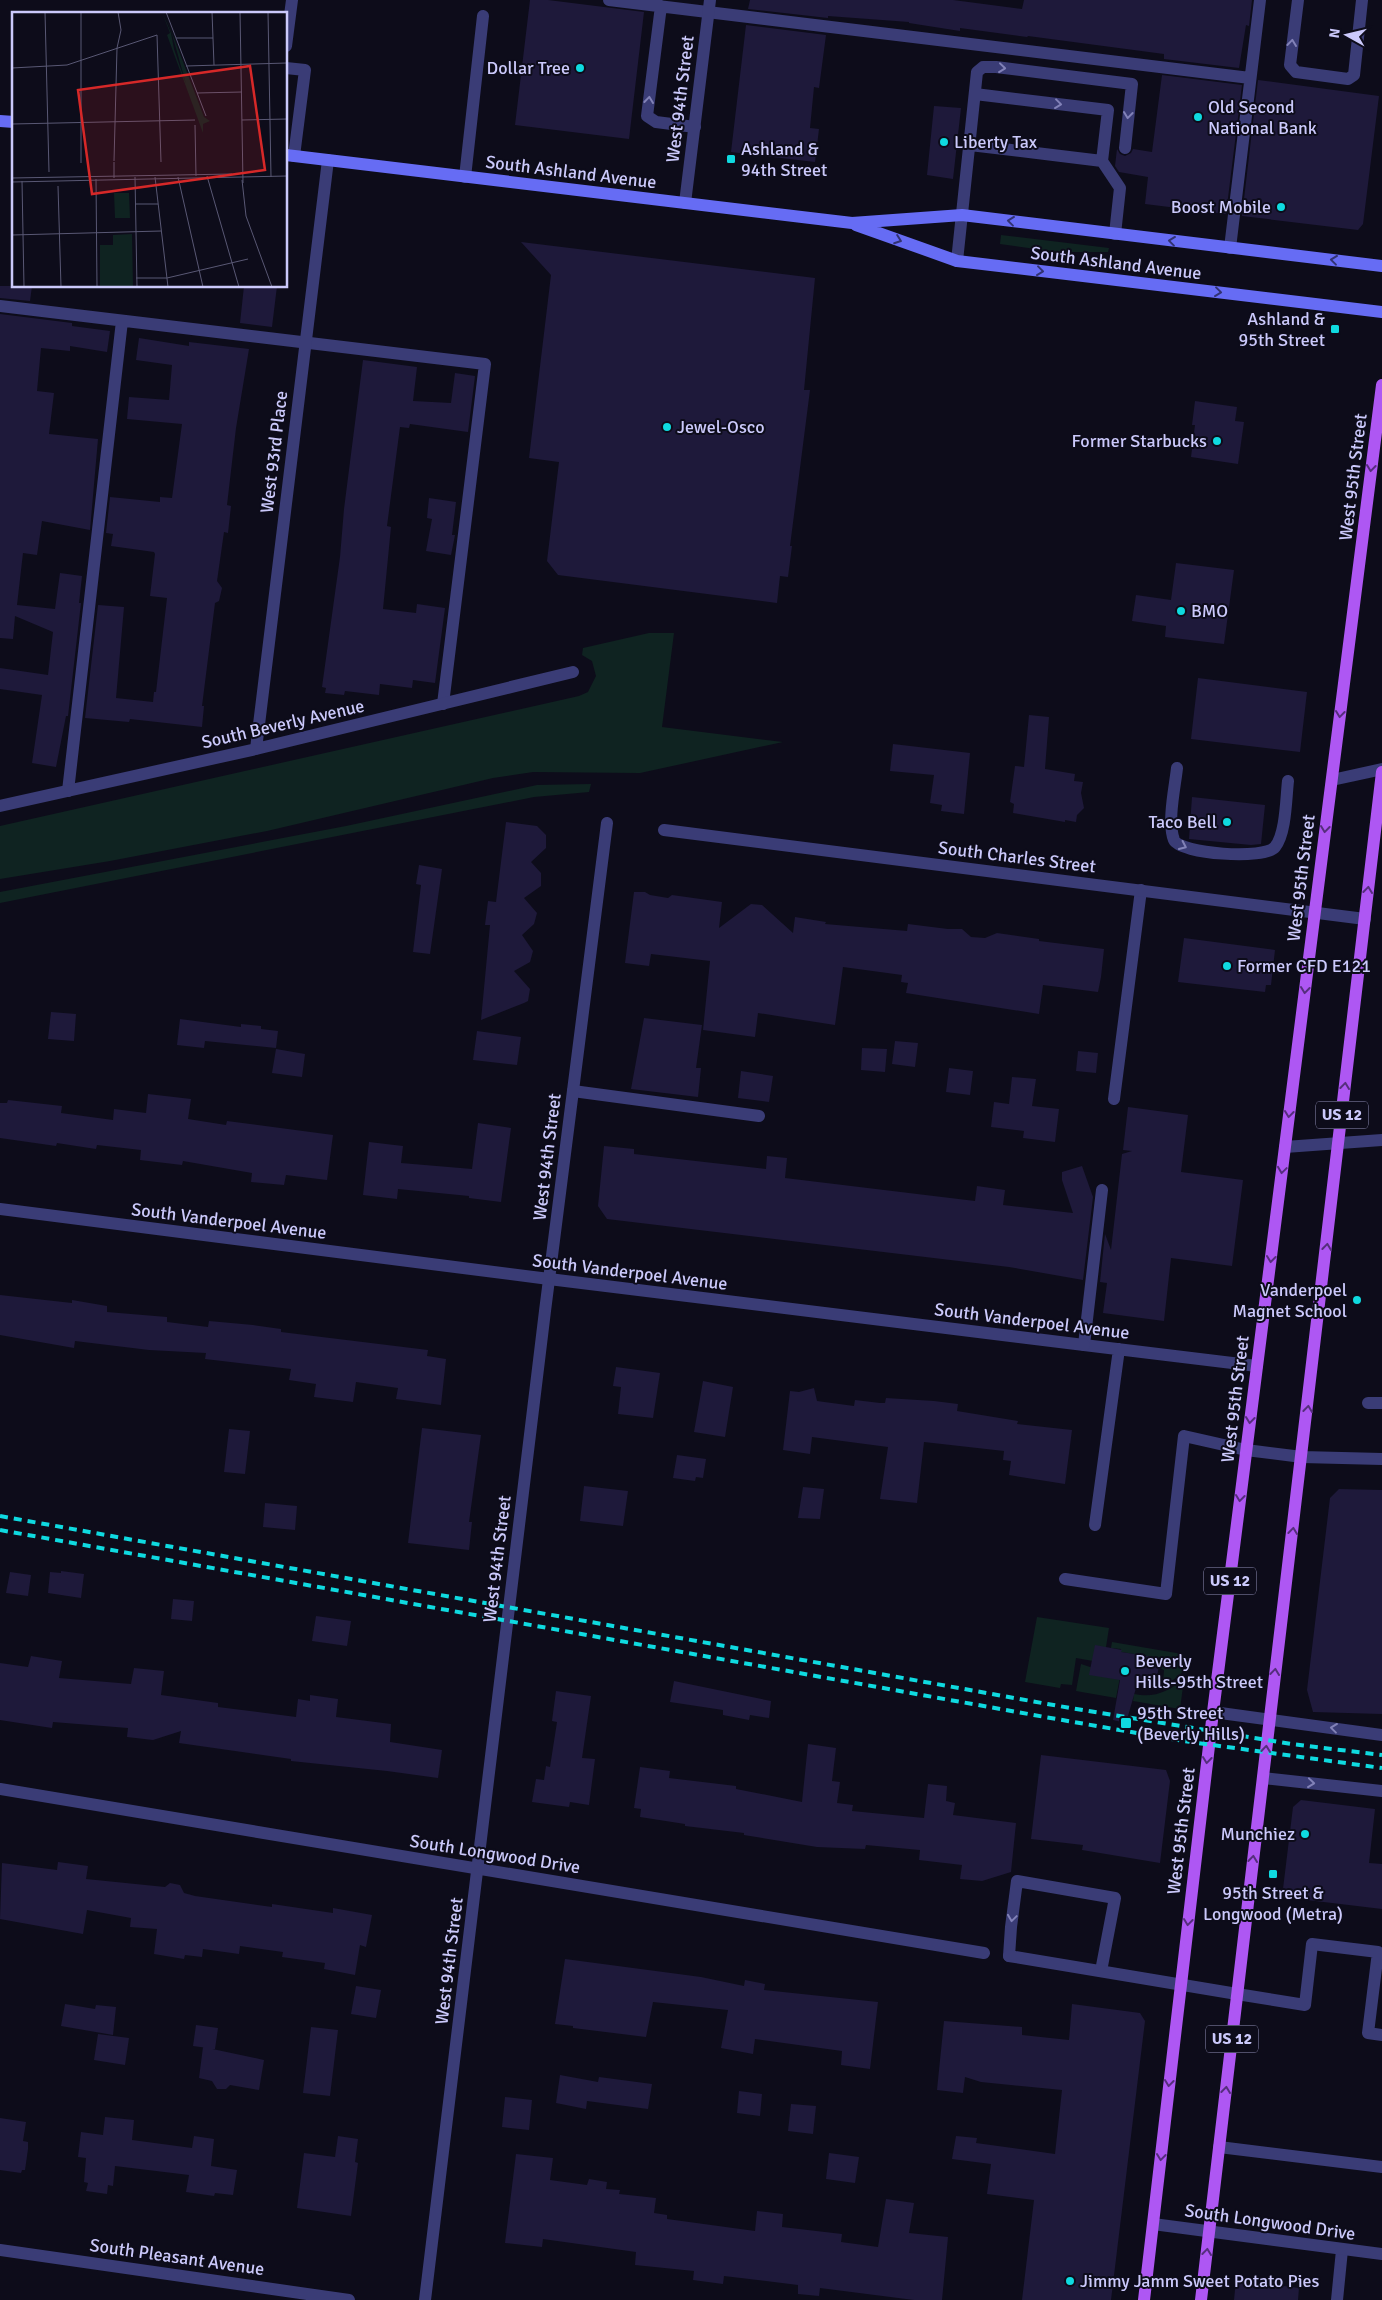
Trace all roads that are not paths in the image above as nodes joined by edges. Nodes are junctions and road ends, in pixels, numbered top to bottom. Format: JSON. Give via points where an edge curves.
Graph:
{"nodes":[{"id":1,"x":292,"y":0,"type":"edge"},
{"id":2,"x":609,"y":0,"type":"edge"},
{"id":3,"x":1260,"y":0,"type":"edge"},
{"id":4,"x":1298,"y":0,"type":"edge"},
{"id":5,"x":1362,"y":0,"type":"edge"},
{"id":6,"x":661,"y":6,"type":"junction"},
{"id":7,"x":710,"y":6,"type":"edge"},
{"id":8,"x":483,"y":16,"type":"dead end"},
{"id":9,"x":288,"y":31,"type":"edge"},
{"id":10,"x":288,"y":68,"type":"edge"},
{"id":11,"x":1250,"y":78,"type":"junction"},
{"id":12,"x":975,"y":94,"type":"junction"},
{"id":13,"x":695,"y":128,"type":"junction"},
{"id":14,"x":970,"y":145,"type":"junction"},
{"id":15,"x":1125,"y":148,"type":"dead end"},
{"id":16,"x":290,"y":156,"type":"edge"},
{"id":17,"x":328,"y":160,"type":"junction"},
{"id":18,"x":1102,"y":162,"type":"junction"},
{"id":19,"x":1122,"y":173,"type":"dead end"},
{"id":20,"x":465,"y":176,"type":"junction"},
{"id":21,"x":1120,"y":188,"type":"junction"},
{"id":22,"x":685,"y":203,"type":"junction"},
{"id":23,"x":962,"y":215,"type":"junction"},
{"id":24,"x":852,"y":223,"type":"junction"},
{"id":25,"x":1115,"y":234,"type":"junction"},
{"id":26,"x":1230,"y":248,"type":"junction"},
{"id":27,"x":957,"y":261,"type":"junction"},
{"id":28,"x":1382,"y":266,"type":"edge"},
{"id":29,"x":0,"y":306,"type":"edge"},
{"id":30,"x":1382,"y":312,"type":"edge"},
{"id":31,"x":122,"y":321,"type":"junction"},
{"id":32,"x":305,"y":344,"type":"junction"},
{"id":33,"x":1382,"y":385,"type":"edge"},
{"id":34,"x":573,"y":672,"type":"dead end"},
{"id":35,"x":443,"y":704,"type":"junction"},
{"id":36,"x":256,"y":749,"type":"junction"},
{"id":37,"x":1178,"y":768,"type":"dead end"},
{"id":38,"x":1382,"y":771,"type":"edge"},
{"id":39,"x":1332,"y":780,"type":"junction"},
{"id":40,"x":1288,"y":781,"type":"dead end"},
{"id":41,"x":68,"y":791,"type":"junction"},
{"id":42,"x":0,"y":806,"type":"edge"},
{"id":43,"x":607,"y":823,"type":"dead end"},
{"id":44,"x":664,"y":830,"type":"dead end"},
{"id":45,"x":1141,"y":890,"type":"junction"},
{"id":46,"x":1315,"y":912,"type":"junction"},
{"id":47,"x":1365,"y":919,"type":"junction"},
{"id":48,"x":573,"y":1090,"type":"junction"},
{"id":49,"x":1114,"y":1099,"type":"dead end"},
{"id":50,"x":759,"y":1116,"type":"dead end"},
{"id":51,"x":1382,"y":1140,"type":"edge"},
{"id":52,"x":1339,"y":1144,"type":"junction"},
{"id":53,"x":1285,"y":1147,"type":"junction"},
{"id":54,"x":1102,"y":1190,"type":"dead end"},
{"id":55,"x":0,"y":1209,"type":"edge"},
{"id":56,"x":549,"y":1280,"type":"junction"},
{"id":57,"x":1084,"y":1345,"type":"junction"},
{"id":58,"x":1119,"y":1349,"type":"junction"},
{"id":59,"x":1257,"y":1366,"type":"junction"},
{"id":60,"x":1382,"y":1403,"type":"edge"},
{"id":61,"x":1368,"y":1404,"type":"dead end"},
{"id":62,"x":1246,"y":1450,"type":"junction"},
{"id":63,"x":1302,"y":1457,"type":"junction"},
{"id":64,"x":1382,"y":1459,"type":"edge"},
{"id":65,"x":1095,"y":1526,"type":"dead end"},
{"id":66,"x":1065,"y":1578,"type":"dead end"},
{"id":67,"x":1213,"y":1712,"type":"junction"},
{"id":68,"x":1269,"y":1721,"type":"junction"},
{"id":69,"x":1382,"y":1734,"type":"edge"},
{"id":70,"x":1262,"y":1778,"type":"junction"},
{"id":71,"x":0,"y":1789,"type":"edge"},
{"id":72,"x":1382,"y":1791,"type":"edge"},
{"id":73,"x":478,"y":1869,"type":"junction"},
{"id":74,"x":984,"y":1953,"type":"dead end"},
{"id":75,"x":1101,"y":1971,"type":"junction"},
{"id":76,"x":1181,"y":1984,"type":"junction"},
{"id":77,"x":1237,"y":1994,"type":"junction"},
{"id":78,"x":1382,"y":2034,"type":"edge"},
{"id":79,"x":1219,"y":2147,"type":"junction"},
{"id":80,"x":1382,"y":2167,"type":"edge"},
{"id":81,"x":1153,"y":2224,"type":"junction"},
{"id":82,"x":1209,"y":2231,"type":"junction"},
{"id":83,"x":0,"y":2250,"type":"edge"},
{"id":84,"x":1342,"y":2250,"type":"junction"},
{"id":85,"x":1382,"y":2254,"type":"edge"},
{"id":86,"x":349,"y":2300,"type":"edge"},
{"id":87,"x":425,"y":2300,"type":"edge"},
{"id":88,"x":1144,"y":2300,"type":"edge"},
{"id":89,"x":1201,"y":2300,"type":"edge"},
{"id":90,"x":1337,"y":2300,"type":"edge"}],
"edges":[{"from":1,"to":9,"type":"street"},
{"from":2,"to":6,"type":"street"},
{"from":3,"to":11,"type":"street"},
{"from":5,"to":4,"type":"street","one_way":true,"via":[[1354,75],[1348,79],[1296,72],[1290,65]]},
{"from":6,"to":7,"type":"street"},
{"from":13,"to":6,"type":"street","one_way":true,"via":[[656,122],[648,116]]},
{"from":7,"to":11,"type":"street"},
{"from":7,"to":13,"type":"street","name":"West 94th Street"},
{"from":8,"to":20,"type":"street"},
{"from":10,"to":16,"type":"street","via":[[305,70]]},
{"from":11,"to":26,"type":"street"},
{"from":12,"to":14,"type":"street"},
{"from":12,"to":15,"type":"street","one_way":true,"via":[[978,72],[983,67],[1132,84]]},
{"from":12,"to":18,"type":"street","one_way":true,"via":[[1108,110]]},
{"from":13,"to":22,"type":"street","name":"West 94th Street"},
{"from":14,"to":18,"type":"street"},
{"from":14,"to":23,"type":"street"},
{"from":16,"to":17,"type":"main road","name":"South Ashland Avenue"},
{"from":17,"to":20,"type":"main road","name":"South Ashland Avenue"},
{"from":17,"to":32,"type":"street","name":"West 93rd Place"},
{"from":18,"to":21,"type":"street"},
{"from":19,"to":21,"type":"street"},
{"from":20,"to":22,"type":"main road","name":"South Ashland Avenue"},
{"from":21,"to":25,"type":"street"},
{"from":22,"to":24,"type":"main road","name":"South Ashland Avenue"},
{"from":23,"to":24,"type":"main road","name":"South Ashland Avenue"},
{"from":25,"to":23,"type":"main road","name":"South Ashland Avenue","one_way":true},
{"from":23,"to":27,"type":"street"},
{"from":24,"to":27,"type":"main road","name":"South Ashland Avenue","one_way":true},
{"from":26,"to":25,"type":"main road","name":"South Ashland Avenue","one_way":true},
{"from":28,"to":26,"type":"main road","name":"South Ashland Avenue","one_way":true},
{"from":27,"to":30,"type":"main road","name":"South Ashland Avenue","one_way":true},
{"from":29,"to":31,"type":"street"},
{"from":31,"to":32,"type":"street"},
{"from":31,"to":41,"type":"street"},
{"from":32,"to":35,"type":"street","via":[[485,364]]},
{"from":32,"to":36,"type":"street","name":"West 93rd Place"},
{"from":33,"to":39,"type":"main road","name":"West 95th Street","number":"US 12","one_way":true},
{"from":34,"to":35,"type":"street","name":"South Beverly Avenue"},
{"from":35,"to":36,"type":"street","name":"South Beverly Avenue"},
{"from":36,"to":41,"type":"street","name":"South Beverly Avenue"},
{"from":37,"to":40,"type":"street","one_way":true,"via":[[1172,832],[1174,841],[1192,850],[1254,855],[1273,850],[1282,827]]},
{"from":38,"to":39,"type":"street"},
{"from":47,"to":38,"type":"main road","number":"US 12","one_way":true},
{"from":39,"to":46,"type":"main road","name":"West 95th Street","number":"US 12","one_way":true},
{"from":41,"to":42,"type":"street","name":"South Beverly Avenue"},
{"from":43,"to":48,"type":"street","name":"West 94th Street"},
{"from":44,"to":45,"type":"street","name":"South Charles Street"},
{"from":45,"to":46,"type":"street","name":"South Charles Street"},
{"from":45,"to":49,"type":"street"},
{"from":46,"to":47,"type":"street","name":"South Charles Street"},
{"from":46,"to":53,"type":"main road","name":"West 95th Street","number":"US 12","one_way":true},
{"from":52,"to":47,"type":"main road","number":"US 12","one_way":true},
{"from":48,"to":50,"type":"street"},
{"from":48,"to":56,"type":"street","name":"West 94th Street"},
{"from":51,"to":52,"type":"street"},
{"from":52,"to":53,"type":"street"},
{"from":63,"to":52,"type":"main road","number":"US 12","one_way":true},
{"from":53,"to":59,"type":"main road","name":"West 95th Street","number":"US 12","one_way":true},
{"from":54,"to":57,"type":"street"},
{"from":55,"to":56,"type":"street","name":"South Vanderpoel Avenue"},
{"from":56,"to":57,"type":"street","name":"South Vanderpoel Avenue"},
{"from":56,"to":73,"type":"street","name":"West 94th Street"},
{"from":57,"to":58,"type":"street","name":"South Vanderpoel Avenue"},
{"from":58,"to":59,"type":"street","name":"South Vanderpoel Avenue"},
{"from":58,"to":65,"type":"street"},
{"from":59,"to":62,"type":"main road","name":"West 95th Street","number":"US 12","one_way":true},
{"from":60,"to":61,"type":"street"},
{"from":62,"to":63,"type":"street"},
{"from":62,"to":66,"type":"street","via":[[1184,1436],[1166,1594]]},
{"from":62,"to":67,"type":"main road","name":"West 95th Street","number":"US 12","one_way":true},
{"from":63,"to":64,"type":"street"},
{"from":68,"to":63,"type":"main road","number":"US 12","one_way":true},
{"from":67,"to":68,"type":"street"},
{"from":67,"to":76,"type":"main road","name":"West 95th Street","number":"US 12","one_way":true},
{"from":69,"to":68,"type":"street","one_way":true},
{"from":70,"to":68,"type":"main road","number":"US 12","one_way":true},
{"from":70,"to":72,"type":"street","one_way":true},
{"from":77,"to":70,"type":"main road","number":"US 12","one_way":true},
{"from":71,"to":73,"type":"street","name":"South Longwood Drive"},
{"from":73,"to":74,"type":"street","name":"South Longwood Drive"},
{"from":73,"to":87,"type":"street","name":"West 94th Street"},
{"from":75,"to":75,"type":"street","one_way":true,"via":[[1115,1898],[1017,1881],[1009,1956]]},
{"from":75,"to":76,"type":"street"},
{"from":76,"to":77,"type":"street"},
{"from":76,"to":81,"type":"main road","name":"West 95th Street","number":"US 12","one_way":true},
{"from":77,"to":78,"type":"street","via":[[1306,2005],[1312,1944],[1378,1952],[1368,2033]]},
{"from":79,"to":77,"type":"main road","number":"US 12","one_way":true},
{"from":79,"to":80,"type":"street"},
{"from":79,"to":82,"type":"main road","number":"US 12"},
{"from":81,"to":82,"type":"street","name":"South Longwood Drive"},
{"from":81,"to":88,"type":"main road","name":"West 95th Street","number":"US 12"},
{"from":82,"to":84,"type":"street","name":"South Longwood Drive"},
{"from":89,"to":82,"type":"main road","number":"US 12","one_way":true},
{"from":83,"to":86,"type":"street","name":"South Pleasant Avenue"},
{"from":84,"to":85,"type":"street","name":"South Longwood Drive"},
{"from":84,"to":90,"type":"street"}]}
